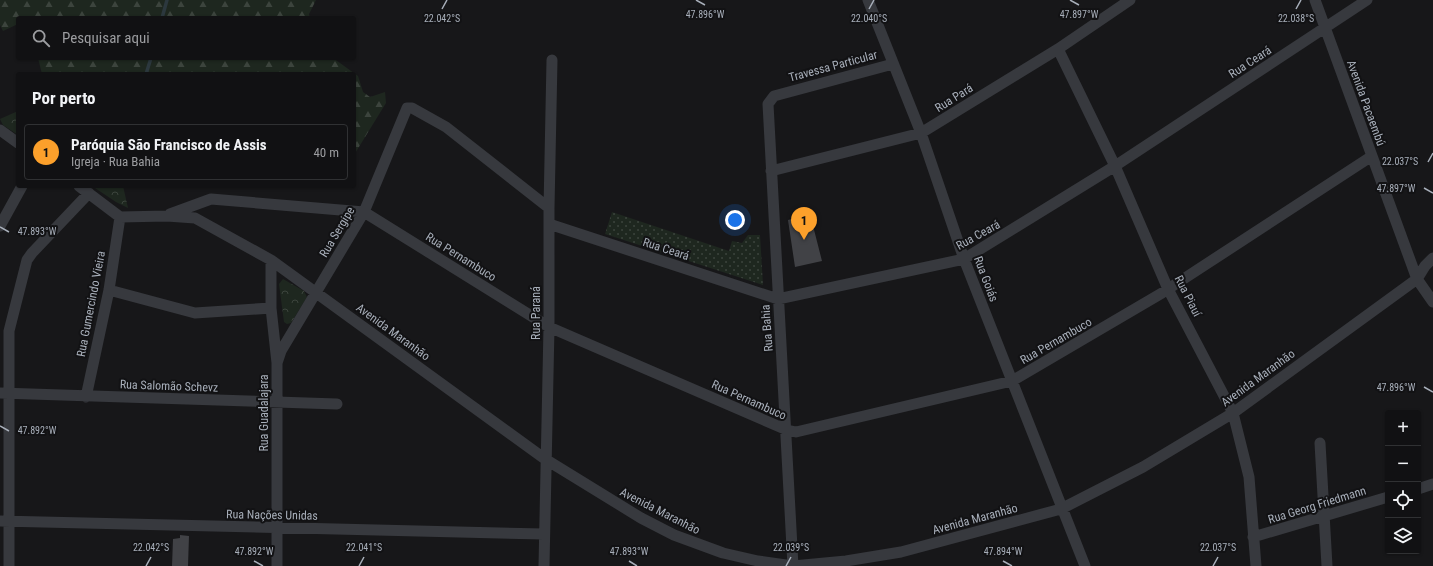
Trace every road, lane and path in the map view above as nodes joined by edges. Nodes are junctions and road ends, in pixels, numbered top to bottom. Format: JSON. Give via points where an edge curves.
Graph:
{"nodes":[{"id":1,"x":868,"y":0,"type":"edge"},
{"id":2,"x":1130,"y":0,"type":"edge"},
{"id":3,"x":1315,"y":0,"type":"edge"},
{"id":4,"x":1367,"y":0,"type":"edge"},
{"id":5,"x":1326,"y":28,"type":"junction"},
{"id":6,"x":1058,"y":49,"type":"junction"},
{"id":7,"x":552,"y":60,"type":"dead end"},
{"id":8,"x":892,"y":64,"type":"junction"},
{"id":9,"x":780,"y":94,"type":"joint"},
{"id":10,"x":0,"y":130,"type":"edge"},
{"id":11,"x":921,"y":133,"type":"junction"},
{"id":12,"x":16,"y":142,"type":"edge"},
{"id":13,"x":1372,"y":156,"type":"junction"},
{"id":14,"x":1115,"y":166,"type":"junction"},
{"id":15,"x":771,"y":171,"type":"junction"},
{"id":16,"x":21,"y":188,"type":"edge"},
{"id":17,"x":82,"y":188,"type":"edge"},
{"id":18,"x":89,"y":193,"type":"junction"},
{"id":19,"x":549,"y":208,"type":"junction"},
{"id":20,"x":364,"y":212,"type":"junction"},
{"id":21,"x":167,"y":216,"type":"junction"},
{"id":22,"x":120,"y":217,"type":"junction"},
{"id":23,"x":549,"y":224,"type":"junction"},
{"id":24,"x":0,"y":226,"type":"edge"},
{"id":25,"x":1433,"y":258,"type":"edge"},
{"id":26,"x":964,"y":259,"type":"junction"},
{"id":27,"x":271,"y":260,"type":"junction"},
{"id":28,"x":1417,"y":279,"type":"junction"},
{"id":29,"x":1168,"y":289,"type":"junction"},
{"id":30,"x":109,"y":290,"type":"junction"},
{"id":31,"x":316,"y":292,"type":"junction"},
{"id":32,"x":778,"y":299,"type":"junction"},
{"id":33,"x":1433,"y":302,"type":"edge"},
{"id":34,"x":271,"y":308,"type":"junction"},
{"id":35,"x":550,"y":327,"type":"junction"},
{"id":36,"x":5,"y":330,"type":"edge"},
{"id":37,"x":277,"y":363,"type":"junction"},
{"id":38,"x":1012,"y":381,"type":"junction"},
{"id":39,"x":4,"y":394,"type":"edge"},
{"id":40,"x":86,"y":397,"type":"junction"},
{"id":41,"x":277,"y":403,"type":"junction"},
{"id":42,"x":337,"y":404,"type":"dead end"},
{"id":43,"x":1234,"y":413,"type":"junction"},
{"id":44,"x":787,"y":430,"type":"junction"},
{"id":45,"x":1320,"y":443,"type":"dead end"},
{"id":46,"x":545,"y":459,"type":"junction"},
{"id":47,"x":1433,"y":484,"type":"edge"},
{"id":48,"x":1421,"y":488,"type":"edge"},
{"id":49,"x":1385,"y":498,"type":"edge"},
{"id":50,"x":1061,"y":509,"type":"junction"},
{"id":51,"x":1323,"y":517,"type":"junction"},
{"id":52,"x":5,"y":521,"type":"edge"},
{"id":53,"x":277,"y":528,"type":"junction"},
{"id":54,"x":544,"y":534,"type":"junction"},
{"id":55,"x":1253,"y":537,"type":"junction"},
{"id":56,"x":9,"y":566,"type":"edge"},
{"id":57,"x":277,"y":566,"type":"edge"},
{"id":58,"x":544,"y":566,"type":"edge"},
{"id":59,"x":793,"y":566,"type":"edge"},
{"id":60,"x":1085,"y":566,"type":"edge"},
{"id":61,"x":1256,"y":566,"type":"edge"},
{"id":62,"x":1327,"y":566,"type":"edge"}],
"edges":[{"from":1,"to":8,"type":"street","name":"Rua Goiás"},
{"from":2,"to":6,"type":"street","name":"Rua Pará"},
{"from":3,"to":5,"type":"street","name":"Avenida Pacaembú"},
{"from":4,"to":5,"type":"street","name":"Rua Ceará"},
{"from":5,"to":13,"type":"street","name":"Avenida Pacaembú"},
{"from":5,"to":14,"type":"street","name":"Rua Ceará"},
{"from":6,"to":11,"type":"street","name":"Rua Pará"},
{"from":6,"to":14,"type":"street","name":"Rua Piauí"},
{"from":7,"to":19,"type":"street","name":"Rua Paraná"},
{"from":8,"to":9,"type":"street","name":"Travessa Particular"},
{"from":8,"to":11,"type":"street","name":"Rua Goiás"},
{"from":9,"to":15,"type":"street","name":"Rua Bahia","via":[[774,96],[768,104]]},
{"from":10,"to":12,"type":"street"},
{"from":11,"to":15,"type":"street","name":"Rua Pará"},
{"from":11,"to":26,"type":"street","name":"Rua Goiás"},
{"from":13,"to":28,"type":"street","name":"Avenida Pacaembú"},
{"from":13,"to":29,"type":"street","name":"Rua Pernambuco"},
{"from":14,"to":26,"type":"street","name":"Rua Ceará"},
{"from":14,"to":29,"type":"street","name":"Rua Piauí"},
{"from":15,"to":32,"type":"street","name":"Rua Bahia"},
{"from":16,"to":24,"type":"street"},
{"from":17,"to":18,"type":"street"},
{"from":18,"to":22,"type":"street"},
{"from":18,"to":36,"type":"street","via":[[32,253]]},
{"from":19,"to":20,"type":"street","name":"Rua Sergipe","via":[[446,127],[412,108],[407,108]]},
{"from":19,"to":23,"type":"street","name":"Rua Paraná"},
{"from":20,"to":21,"type":"street","name":"Rua Pernambuco","via":[[211,199]]},
{"from":20,"to":31,"type":"street","name":"Rua Sergipe"},
{"from":20,"to":35,"type":"street","name":"Rua Pernambuco"},
{"from":21,"to":22,"type":"street","name":"Avenida Maranhão"},
{"from":21,"to":27,"type":"street","name":"Avenida Maranhão","via":[[188,217],[204,222]]},
{"from":22,"to":30,"type":"street","name":"Rua Gumercindo Vieira"},
{"from":23,"to":32,"type":"street","name":"Rua Ceará"},
{"from":23,"to":35,"type":"street","name":"Rua Paraná"},
{"from":25,"to":28,"type":"street","name":"Avenida Maranhão"},
{"from":26,"to":32,"type":"street","name":"Rua Ceará"},
{"from":26,"to":38,"type":"street","name":"Rua Goiás"},
{"from":27,"to":31,"type":"street","name":"Avenida Maranhão"},
{"from":27,"to":34,"type":"street","name":"Rua Guadalajara"},
{"from":28,"to":33,"type":"street","name":"Avenida Pacaembú"},
{"from":28,"to":43,"type":"street","name":"Avenida Maranhão"},
{"from":29,"to":38,"type":"street","name":"Rua Pernambuco"},
{"from":29,"to":43,"type":"street","name":"Rua Piauí"},
{"from":30,"to":34,"type":"street","via":[[195,313]]},
{"from":30,"to":40,"type":"street","name":"Rua Gumercindo Vieira"},
{"from":31,"to":37,"type":"street","name":"Rua Sergipe","via":[[281,351]]},
{"from":31,"to":46,"type":"street","name":"Avenida Maranhão"},
{"from":32,"to":44,"type":"street","name":"Rua Bahia"},
{"from":34,"to":37,"type":"street","name":"Rua Guadalajara"},
{"from":35,"to":44,"type":"street","name":"Rua Pernambuco"},
{"from":35,"to":46,"type":"street","name":"Rua Paraná"},
{"from":36,"to":39,"type":"street"},
{"from":37,"to":41,"type":"street","name":"Rua Guadalajara"},
{"from":38,"to":44,"type":"street","name":"Rua Pernambuco","via":[[796,432]]},
{"from":38,"to":50,"type":"street","name":"Rua Goiás"},
{"from":39,"to":40,"type":"street","name":"Rua Salomão Schevz"},
{"from":39,"to":52,"type":"street"},
{"from":40,"to":41,"type":"street","name":"Rua Salomão Schevz"},
{"from":41,"to":42,"type":"street","name":"Rua Salomão Schevz"},
{"from":41,"to":53,"type":"street","name":"Rua Guadalajara"},
{"from":43,"to":50,"type":"street","name":"Avenida Maranhão","via":[[1143,467]]},
{"from":43,"to":55,"type":"street","name":"Rua Piauí","via":[[1247,466]]},
{"from":44,"to":59,"type":"street","name":"Rua Bahia"},
{"from":45,"to":51,"type":"street"},
{"from":46,"to":54,"type":"street","name":"Rua Paraná"},
{"from":46,"to":59,"type":"street","name":"Avenida Maranhão","via":[[608,499],[674,535],[723,554]]},
{"from":47,"to":48,"type":"street"},
{"from":49,"to":51,"type":"street","name":"Rua Georg Friedmann"},
{"from":50,"to":59,"type":"street","name":"Avenida Maranhão","via":[[901,552]]},
{"from":50,"to":60,"type":"street","name":"Rua Goiás"},
{"from":51,"to":55,"type":"street","name":"Rua Georg Friedmann"},
{"from":51,"to":62,"type":"street"},
{"from":52,"to":53,"type":"street","name":"Rua Nações Unidas"},
{"from":52,"to":56,"type":"street"},
{"from":53,"to":54,"type":"street","name":"Rua Nações Unidas"},
{"from":53,"to":57,"type":"street","name":"Rua Guadalajara"},
{"from":54,"to":58,"type":"street","name":"Rua Paraná"},
{"from":55,"to":61,"type":"street","name":"Rua Piauí"}]}
